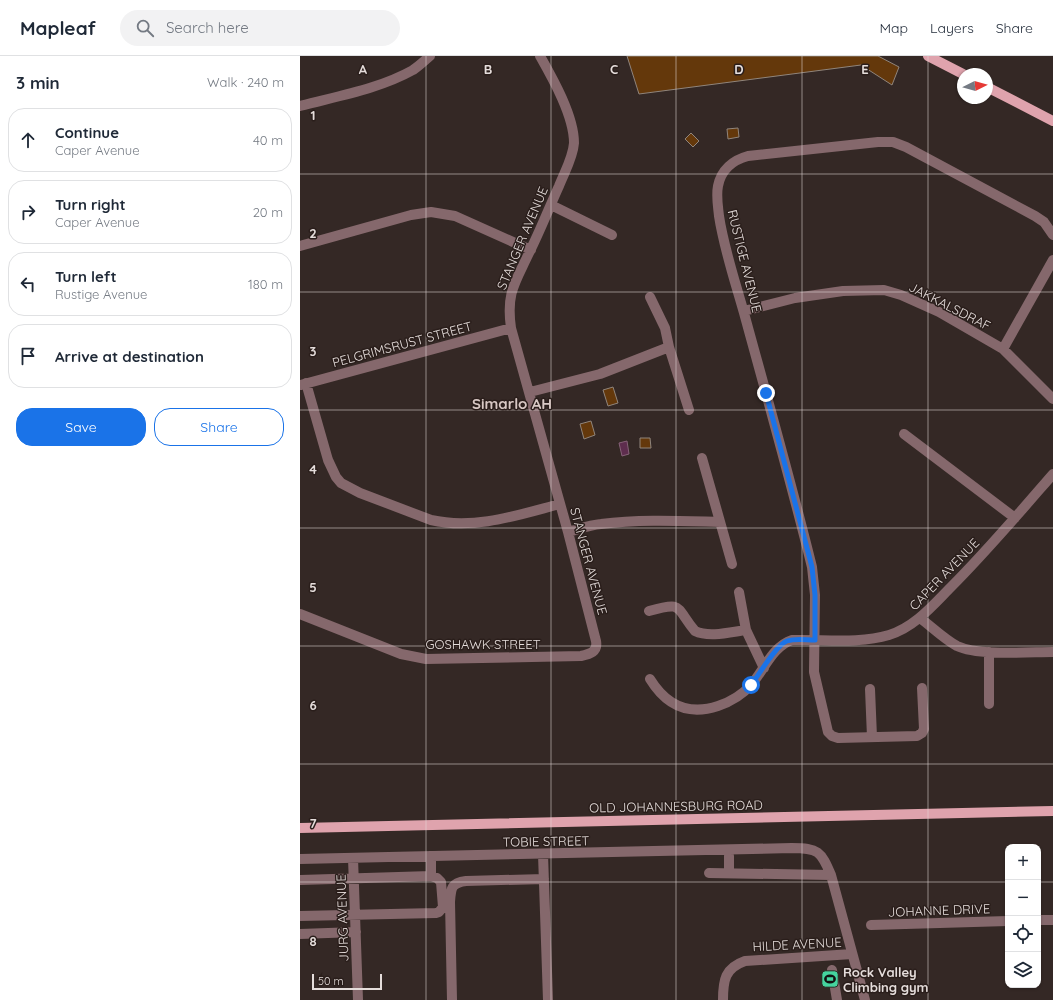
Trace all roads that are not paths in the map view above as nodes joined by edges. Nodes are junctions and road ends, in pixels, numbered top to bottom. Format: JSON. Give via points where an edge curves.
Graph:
{"nodes":[{"id":1,"x":430,"y":56,"type":"edge"},
{"id":2,"x":540,"y":56,"type":"edge"},
{"id":3,"x":928,"y":56,"type":"edge"},
{"id":4,"x":957,"y":71,"type":"edge"},
{"id":5,"x":993,"y":90,"type":"edge"},
{"id":6,"x":300,"y":106,"type":"edge"},
{"id":7,"x":1053,"y":121,"type":"edge"},
{"id":8,"x":551,"y":205,"type":"junction"},
{"id":9,"x":612,"y":234,"type":"dead end"},
{"id":10,"x":1053,"y":235,"type":"edge"},
{"id":11,"x":300,"y":246,"type":"edge"},
{"id":12,"x":531,"y":250,"type":"junction"},
{"id":13,"x":1053,"y":260,"type":"edge"},
{"id":14,"x":650,"y":297,"type":"dead end"},
{"id":15,"x":744,"y":311,"type":"junction"},
{"id":16,"x":511,"y":328,"type":"junction"},
{"id":17,"x":669,"y":347,"type":"junction"},
{"id":18,"x":1004,"y":349,"type":"junction"},
{"id":19,"x":303,"y":384,"type":"edge"},
{"id":20,"x":530,"y":392,"type":"junction"},
{"id":21,"x":1053,"y":399,"type":"edge"},
{"id":22,"x":689,"y":410,"type":"dead end"},
{"id":23,"x":904,"y":434,"type":"dead end"},
{"id":24,"x":702,"y":458,"type":"dead end"},
{"id":25,"x":1053,"y":474,"type":"edge"},
{"id":26,"x":560,"y":504,"type":"junction"},
{"id":27,"x":1015,"y":518,"type":"junction"},
{"id":28,"x":720,"y":522,"type":"junction"},
{"id":29,"x":568,"y":532,"type":"junction"},
{"id":30,"x":732,"y":564,"type":"dead end"},
{"id":31,"x":739,"y":592,"type":"dead end"},
{"id":32,"x":649,"y":612,"type":"dead end"},
{"id":33,"x":300,"y":614,"type":"edge"},
{"id":34,"x":920,"y":618,"type":"junction"},
{"id":35,"x":746,"y":630,"type":"junction"},
{"id":36,"x":815,"y":640,"type":"junction"},
{"id":37,"x":597,"y":644,"type":"joint"},
{"id":38,"x":989,"y":652,"type":"junction"},
{"id":39,"x":1053,"y":652,"type":"edge"},
{"id":40,"x":764,"y":668,"type":"junction"},
{"id":41,"x":650,"y":679,"type":"dead end"},
{"id":42,"x":922,"y":688,"type":"dead end"},
{"id":43,"x":870,"y":689,"type":"dead end"},
{"id":44,"x":989,"y":704,"type":"dead end"},
{"id":45,"x":872,"y":737,"type":"junction"},
{"id":46,"x":1053,"y":811,"type":"edge"},
{"id":47,"x":300,"y":828,"type":"edge"},
{"id":48,"x":543,"y":854,"type":"junction"},
{"id":49,"x":431,"y":856,"type":"junction"},
{"id":50,"x":729,"y":856,"type":"dead end"},
{"id":51,"x":353,"y":858,"type":"junction"},
{"id":52,"x":300,"y":859,"type":"edge"},
{"id":53,"x":709,"y":873,"type":"dead end"},
{"id":54,"x":729,"y":873,"type":"junction"},
{"id":55,"x":830,"y":875,"type":"junction"},
{"id":56,"x":431,"y":876,"type":"junction"},
{"id":57,"x":354,"y":879,"type":"junction"},
{"id":58,"x":544,"y":879,"type":"junction"},
{"id":59,"x":300,"y":880,"type":"edge"},
{"id":60,"x":355,"y":914,"type":"junction"},
{"id":61,"x":300,"y":916,"type":"edge"},
{"id":62,"x":1041,"y":920,"type":"edge"},
{"id":63,"x":1053,"y":920,"type":"edge"},
{"id":64,"x":1005,"y":921,"type":"edge"},
{"id":65,"x":871,"y":925,"type":"dead end"},
{"id":66,"x":356,"y":932,"type":"junction"},
{"id":67,"x":300,"y":934,"type":"edge"},
{"id":68,"x":852,"y":954,"type":"junction"},
{"id":69,"x":832,"y":970,"type":"dead end"},
{"id":70,"x":358,"y":1000,"type":"edge"},
{"id":71,"x":452,"y":1000,"type":"edge"},
{"id":72,"x":548,"y":1000,"type":"edge"},
{"id":73,"x":723,"y":1000,"type":"edge"},
{"id":74,"x":837,"y":1000,"type":"edge"},
{"id":75,"x":865,"y":1000,"type":"edge"}],
"edges":[{"from":1,"to":6,"type":"street","via":[[414,69],[395,79]]},
{"from":2,"to":8,"type":"street","name":"STANGER AVENUE","via":[[568,116],[573,139],[572,154]]},
{"from":3,"to":4,"type":"main road"},
{"from":5,"to":7,"type":"main road"},
{"from":8,"to":9,"type":"street"},
{"from":8,"to":12,"type":"street","name":"STANGER AVENUE"},
{"from":10,"to":15,"type":"street","name":"RUSTIGE AVENUE","via":[[1044,222],[1035,216],[893,142],[748,156],[734,161],[725,169],[717,196],[723,236]]},
{"from":11,"to":12,"type":"street","via":[[411,215],[431,212],[455,216]]},
{"from":12,"to":16,"type":"street","name":"STANGER AVENUE","via":[[511,292]]},
{"from":13,"to":18,"type":"street"},
{"from":14,"to":17,"type":"street","via":[[663,324]]},
{"from":15,"to":18,"type":"street","name":"JAKKALSDRAF","via":[[795,298],[836,292],[884,290],[939,312]]},
{"from":15,"to":36,"type":"street","name":"RUSTIGE AVENUE","via":[[812,567]]},
{"from":16,"to":19,"type":"street","name":"PELGRIMSRUST STREET"},
{"from":16,"to":20,"type":"street","name":"STANGER AVENUE"},
{"from":17,"to":20,"type":"street","via":[[600,374]]},
{"from":17,"to":22,"type":"street"},
{"from":18,"to":21,"type":"street","name":"JAKKALSDRAF"},
{"from":19,"to":26,"type":"street","via":[[328,460],[336,477],[347,488],[443,523],[491,521]]},
{"from":20,"to":26,"type":"street","name":"STANGER AVENUE"},
{"from":23,"to":27,"type":"street"},
{"from":24,"to":28,"type":"street"},
{"from":25,"to":27,"type":"street","name":"CAPER AVENUE"},
{"from":26,"to":29,"type":"street","name":"STANGER AVENUE"},
{"from":27,"to":34,"type":"street","name":"CAPER AVENUE"},
{"from":28,"to":29,"type":"street","via":[[622,522],[600,524]]},
{"from":28,"to":30,"type":"street"},
{"from":29,"to":37,"type":"street","name":"STANGER AVENUE"},
{"from":31,"to":35,"type":"street"},
{"from":32,"to":35,"type":"street","via":[[669,606],[677,608],[695,631],[703,634]]},
{"from":33,"to":37,"type":"street","name":"GOSHAWK STREET","via":[[401,654],[426,659],[581,656],[593,652]]},
{"from":34,"to":36,"type":"street","name":"CAPER AVENUE","via":[[902,630],[877,638]]},
{"from":34,"to":38,"type":"street","via":[[956,645],[965,649]]},
{"from":35,"to":40,"type":"street"},
{"from":36,"to":40,"type":"street","name":"CAPER AVENUE","via":[[792,640],[783,643]]},
{"from":36,"to":45,"type":"street","name":"RUSTIGE AVENUE","via":[[814,672],[828,732],[838,738]]},
{"from":38,"to":39,"type":"street"},
{"from":38,"to":44,"type":"street"},
{"from":40,"to":41,"type":"street","name":"CAPER AVENUE","via":[[751,685],[735,698],[703,711],[688,709],[669,701]]},
{"from":42,"to":45,"type":"street","name":"RUSTIGE AVENUE","via":[[922,733],[917,736]]},
{"from":43,"to":45,"type":"street"},
{"from":46,"to":47,"type":"main road","name":"OLD JOHANNESBURG ROAD"},
{"from":48,"to":49,"type":"street","name":"TOBIE STREET"},
{"from":48,"to":55,"type":"street","name":"TOBIE STREET","via":[[812,849],[824,858]]},
{"from":48,"to":58,"type":"street"},
{"from":49,"to":51,"type":"street","name":"TOBIE STREET"},
{"from":49,"to":56,"type":"street"},
{"from":50,"to":54,"type":"street"},
{"from":51,"to":52,"type":"street","name":"TOBIE STREET"},
{"from":51,"to":57,"type":"street","name":"JURG AVENUE"},
{"from":53,"to":54,"type":"street"},
{"from":54,"to":55,"type":"street"},
{"from":55,"to":68,"type":"street"},
{"from":56,"to":57,"type":"street"},
{"from":56,"to":60,"type":"street","via":[[441,882],[443,907],[439,912]]},
{"from":57,"to":59,"type":"street"},
{"from":57,"to":60,"type":"street","name":"JURG AVENUE"},
{"from":58,"to":71,"type":"street","via":[[466,881],[452,887]]},
{"from":58,"to":72,"type":"street"},
{"from":60,"to":61,"type":"street"},
{"from":60,"to":66,"type":"street","name":"JURG AVENUE"},
{"from":62,"to":63,"type":"street"},
{"from":64,"to":65,"type":"street","name":"JOHANNE DRIVE"},
{"from":66,"to":67,"type":"street"},
{"from":66,"to":70,"type":"street","name":"JURG AVENUE"},
{"from":68,"to":73,"type":"street","name":"HILDE AVENUE","via":[[745,960],[732,967],[726,976]]},
{"from":68,"to":75,"type":"street"},
{"from":69,"to":74,"type":"street"}]}
